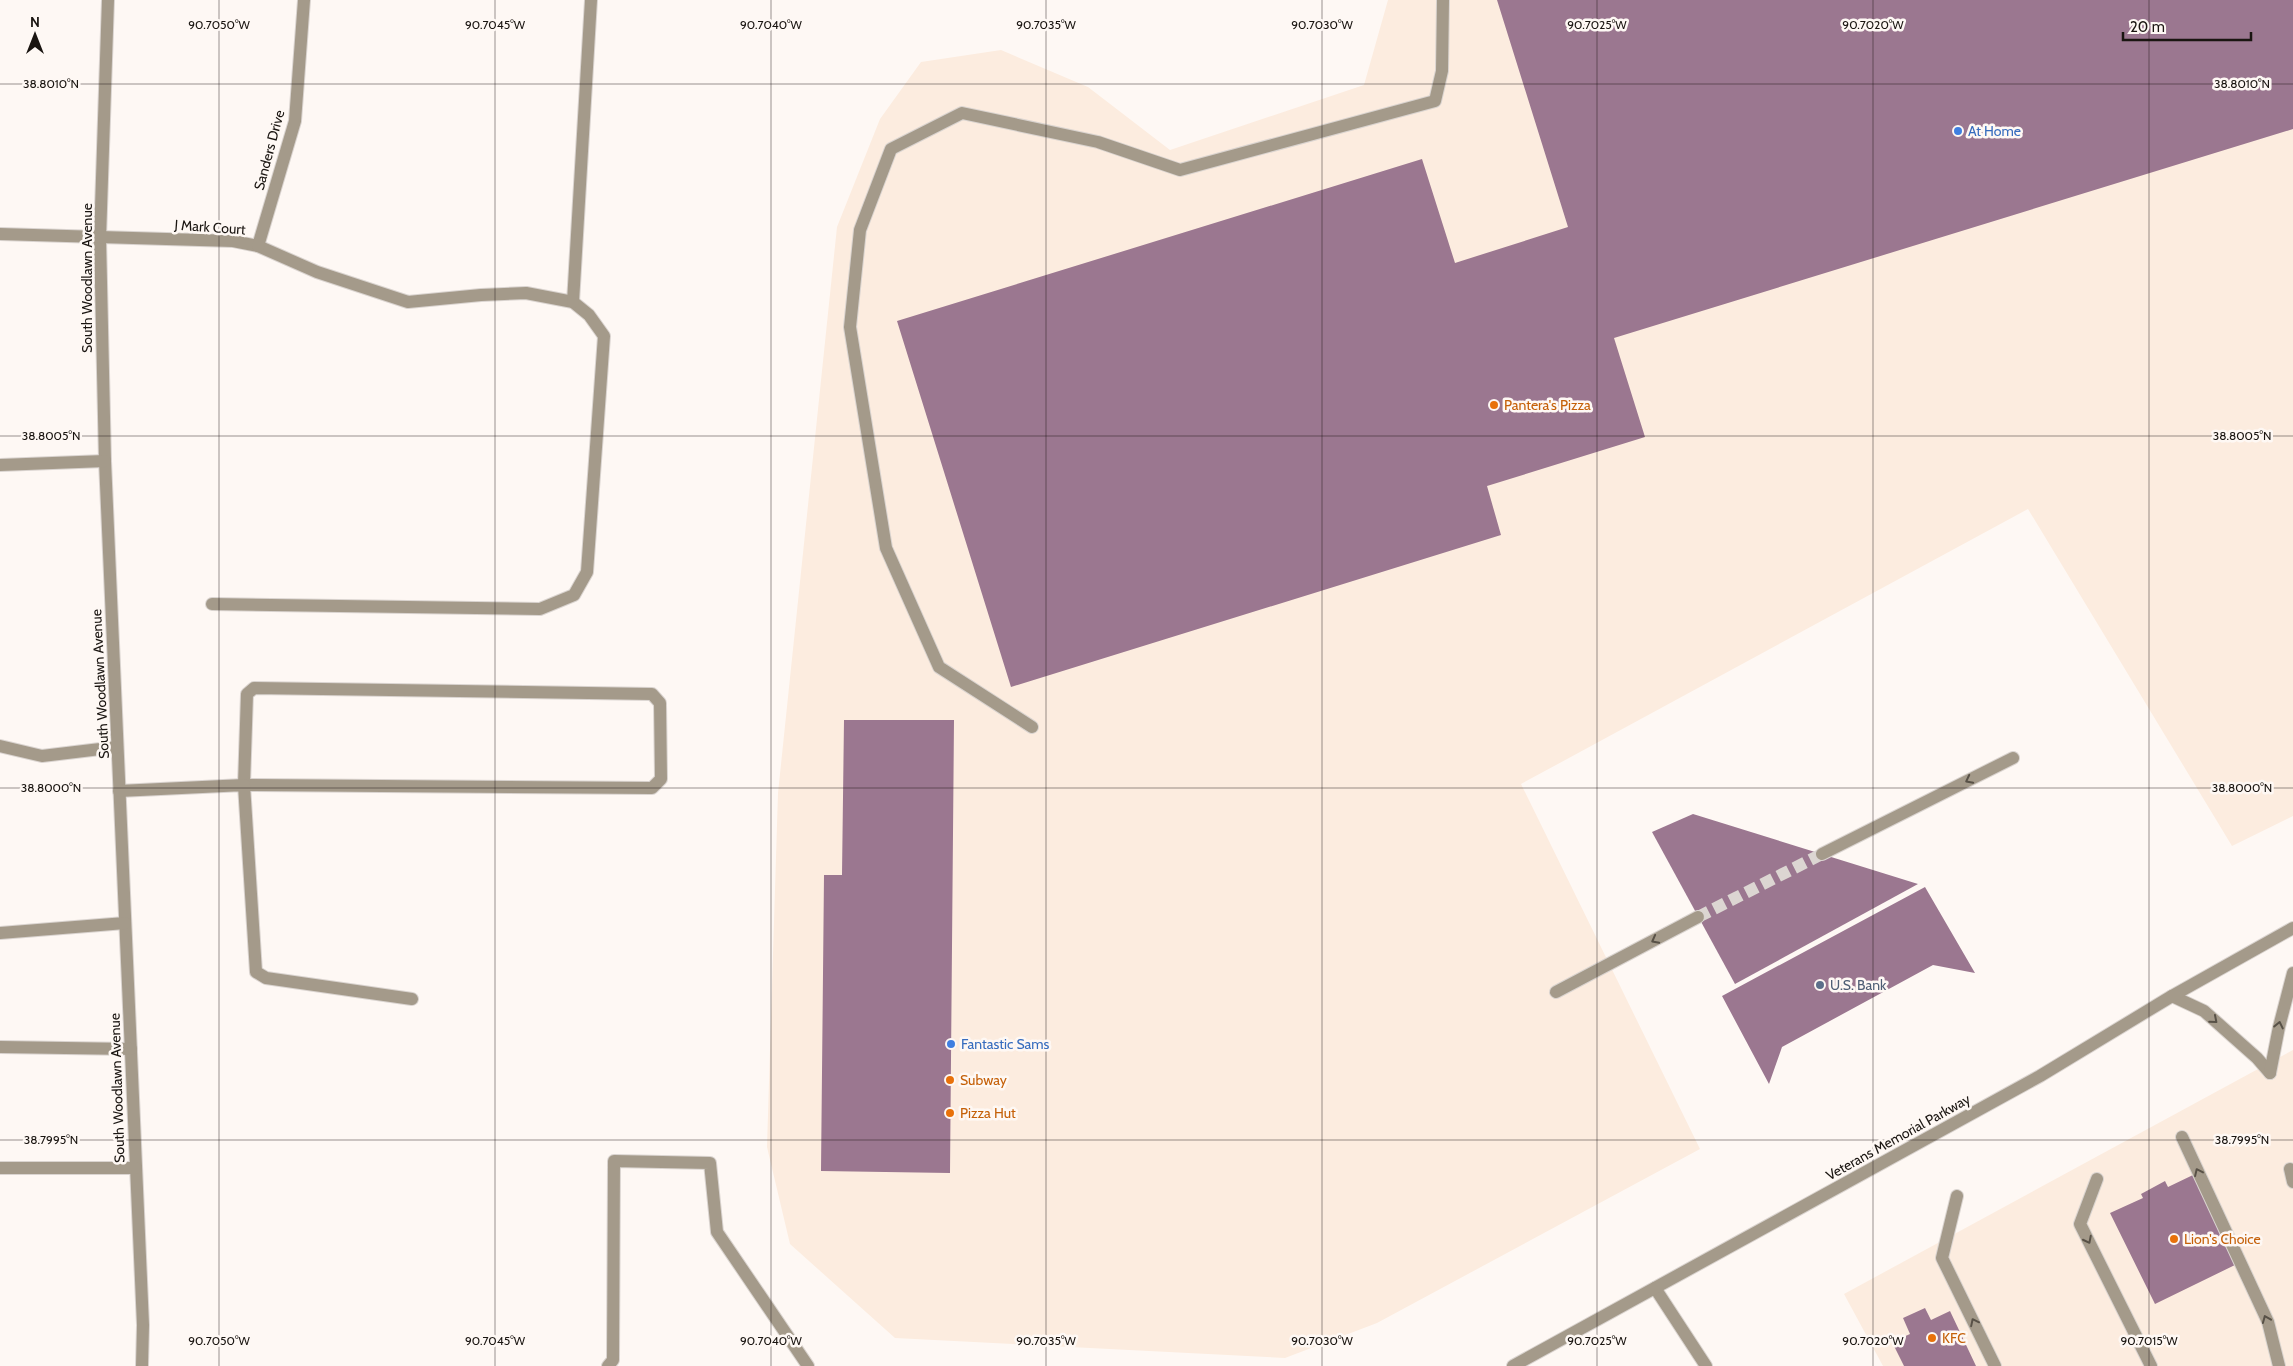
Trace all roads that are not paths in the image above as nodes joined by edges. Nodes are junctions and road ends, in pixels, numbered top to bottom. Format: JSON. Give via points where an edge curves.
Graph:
{"nodes":[{"id":1,"x":108,"y":0,"type":"edge"},
{"id":2,"x":304,"y":0,"type":"edge"},
{"id":3,"x":591,"y":0,"type":"edge"},
{"id":4,"x":1443,"y":0,"type":"edge"},
{"id":5,"x":0,"y":234,"type":"edge"},
{"id":6,"x":100,"y":238,"type":"junction"},
{"id":7,"x":258,"y":246,"type":"junction"},
{"id":8,"x":573,"y":302,"type":"junction"},
{"id":9,"x":105,"y":461,"type":"junction"},
{"id":10,"x":0,"y":465,"type":"edge"},
{"id":11,"x":212,"y":604,"type":"dead end"},
{"id":12,"x":1032,"y":727,"type":"dead end"},
{"id":13,"x":0,"y":746,"type":"edge"},
{"id":14,"x":118,"y":747,"type":"junction"},
{"id":15,"x":2013,"y":758,"type":"dead end"},
{"id":16,"x":244,"y":785,"type":"junction"},
{"id":17,"x":119,"y":791,"type":"junction"},
{"id":18,"x":1822,"y":854,"type":"tunnel mouth"},
{"id":19,"x":1698,"y":917,"type":"tunnel mouth"},
{"id":20,"x":125,"y":923,"type":"junction"},
{"id":21,"x":2293,"y":928,"type":"edge"},
{"id":22,"x":0,"y":933,"type":"edge"},
{"id":23,"x":2293,"y":973,"type":"edge"},
{"id":24,"x":1556,"y":992,"type":"dead end"},
{"id":25,"x":2172,"y":996,"type":"junction"},
{"id":26,"x":412,"y":999,"type":"dead end"},
{"id":27,"x":0,"y":1047,"type":"edge"},
{"id":28,"x":131,"y":1048,"type":"junction"},
{"id":29,"x":2182,"y":1137,"type":"dead end"},
{"id":30,"x":0,"y":1168,"type":"edge"},
{"id":31,"x":136,"y":1168,"type":"junction"},
{"id":32,"x":2290,"y":1169,"type":"dead end"},
{"id":33,"x":2097,"y":1179,"type":"dead end"},
{"id":34,"x":2293,"y":1182,"type":"edge"},
{"id":35,"x":1957,"y":1196,"type":"dead end"},
{"id":36,"x":1655,"y":1288,"type":"junction"},
{"id":37,"x":142,"y":1366,"type":"edge"},
{"id":38,"x":608,"y":1366,"type":"edge"},
{"id":39,"x":808,"y":1366,"type":"edge"},
{"id":40,"x":1513,"y":1366,"type":"edge"},
{"id":41,"x":1706,"y":1366,"type":"edge"},
{"id":42,"x":1995,"y":1366,"type":"edge"},
{"id":43,"x":2151,"y":1366,"type":"edge"},
{"id":44,"x":2279,"y":1366,"type":"edge"}],
"edges":[{"from":1,"to":6,"type":"street","name":"South Woodlawn Avenue"},
{"from":2,"to":7,"type":"street","name":"Sanders Drive","via":[[295,121]]},
{"from":3,"to":8,"type":"street"},
{"from":4,"to":12,"type":"street","via":[[1442,71],[1435,101],[1180,170],[1098,142],[962,113],[891,149],[860,230],[850,327],[886,548],[939,667]]},
{"from":5,"to":6,"type":"street","name":"J Mark Court"},
{"from":6,"to":7,"type":"street","name":"J Mark Court","via":[[233,241]]},
{"from":6,"to":9,"type":"street","name":"South Woodlawn Avenue"},
{"from":7,"to":8,"type":"street","name":"J Mark Court","via":[[317,272],[408,302],[526,294]]},
{"from":8,"to":11,"type":"street","via":[[589,315],[604,336],[587,572],[574,595],[540,609]]},
{"from":9,"to":10,"type":"street"},
{"from":9,"to":14,"type":"street","name":"South Woodlawn Avenue"},
{"from":13,"to":14,"type":"street","via":[[42,756]]},
{"from":14,"to":17,"type":"street","name":"South Woodlawn Avenue"},
{"from":15,"to":18,"type":"street","one_way":true},
{"from":16,"to":16,"type":"street","via":[[652,788],[661,780],[660,703],[652,694],[254,688],[247,694]]},
{"from":16,"to":17,"type":"street"},
{"from":16,"to":26,"type":"street","via":[[256,972],[266,978]]},
{"from":17,"to":20,"type":"street","name":"South Woodlawn Avenue"},
{"from":19,"to":24,"type":"street","one_way":true},
{"from":20,"to":22,"type":"street"},
{"from":20,"to":28,"type":"street","name":"South Woodlawn Avenue"},
{"from":21,"to":25,"type":"street","name":"Veterans Memorial Parkway"},
{"from":25,"to":23,"type":"street","one_way":true,"via":[[2204,1010],[2270,1073]]},
{"from":25,"to":36,"type":"street","name":"Veterans Memorial Parkway","via":[[2040,1076]]},
{"from":27,"to":28,"type":"street"},
{"from":28,"to":31,"type":"street","name":"South Woodlawn Avenue"},
{"from":44,"to":29,"type":"street","one_way":true,"via":[[2268,1322]]},
{"from":30,"to":31,"type":"street"},
{"from":31,"to":37,"type":"street","name":"South Woodlawn Avenue"},
{"from":32,"to":34,"type":"street"},
{"from":33,"to":43,"type":"street","one_way":true,"via":[[2080,1224]]},
{"from":42,"to":35,"type":"street","one_way":true,"via":[[1942,1258]]},
{"from":36,"to":40,"type":"street","name":"Veterans Memorial Parkway"},
{"from":36,"to":41,"type":"street"},
{"from":38,"to":39,"type":"street","via":[[613,1360],[614,1160],[710,1163],[717,1232]]}]}
